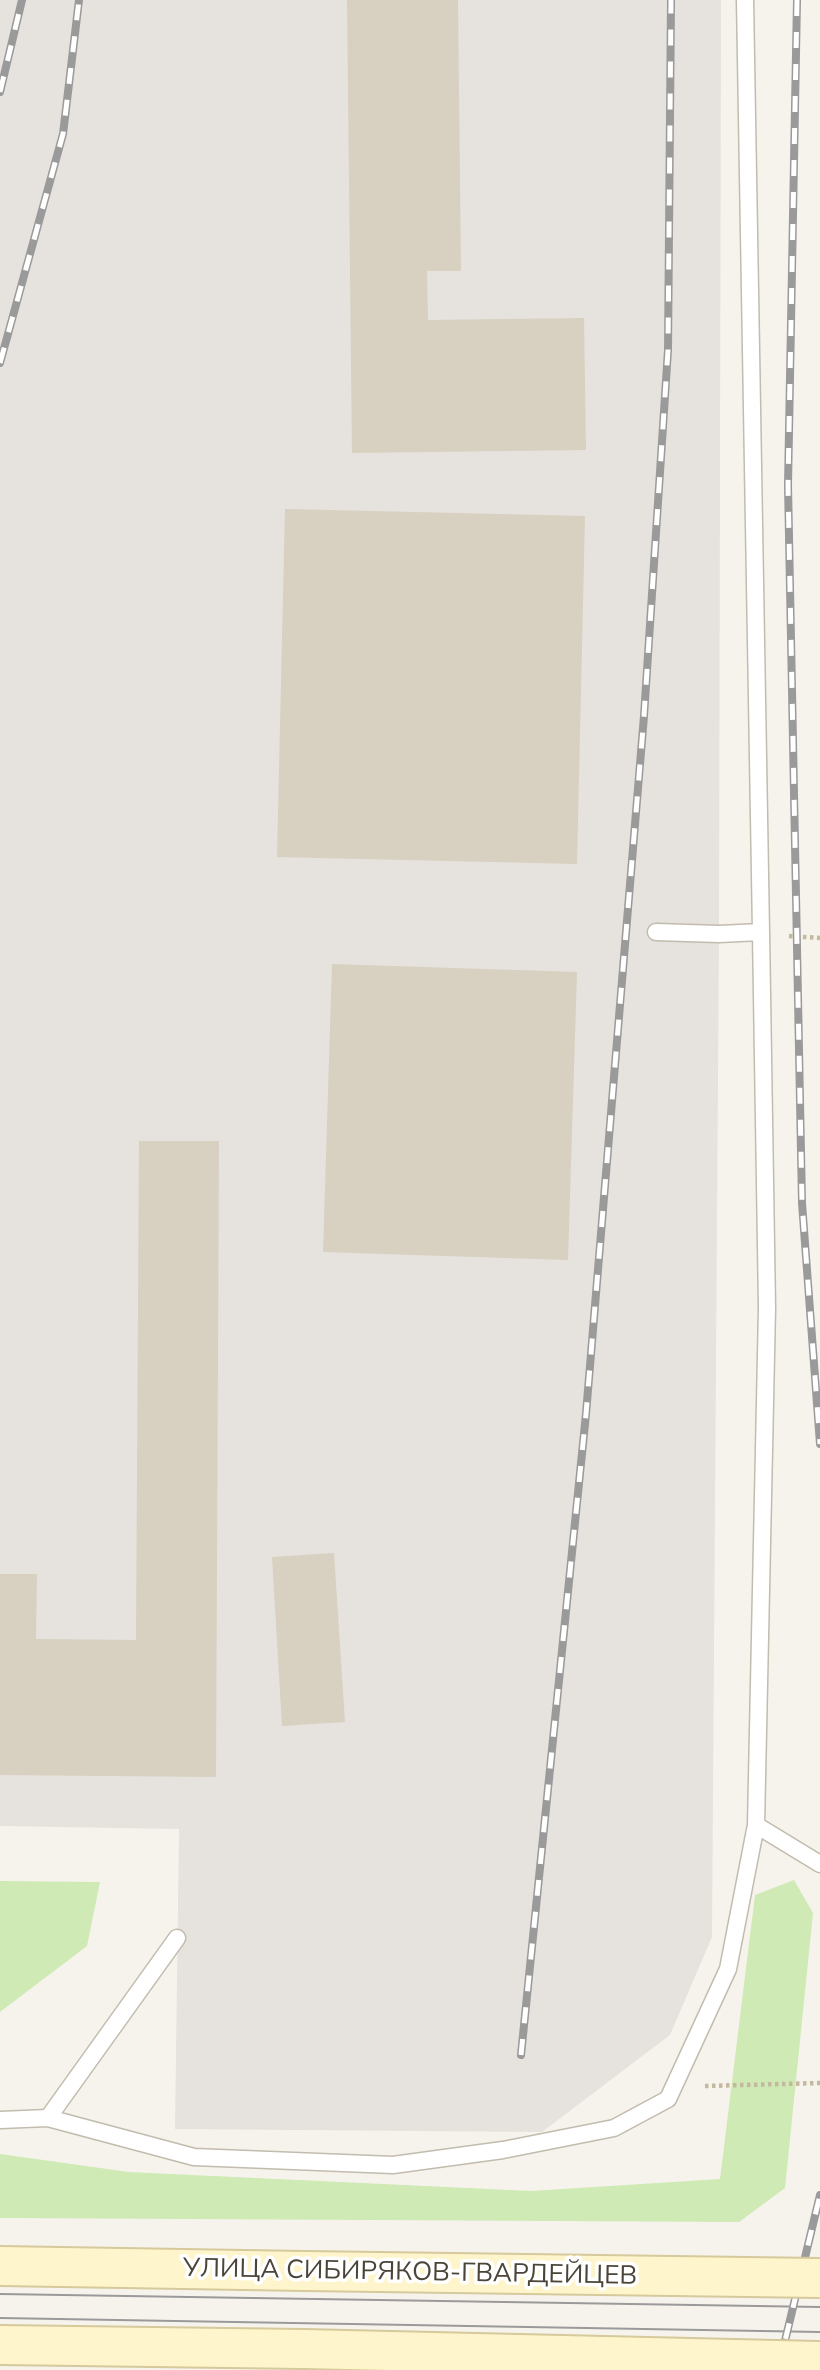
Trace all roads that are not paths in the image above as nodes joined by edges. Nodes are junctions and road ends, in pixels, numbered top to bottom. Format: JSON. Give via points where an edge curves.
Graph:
{"nodes":[{"id":1,"x":745,"y":0,"type":"edge"},
{"id":2,"x":656,"y":932,"type":"dead end"},
{"id":3,"x":761,"y":932,"type":"junction"},
{"id":4,"x":756,"y":1825,"type":"junction"},
{"id":5,"x":820,"y":1864,"type":"edge"},
{"id":6,"x":177,"y":1938,"type":"dead end"},
{"id":7,"x":48,"y":2118,"type":"junction"},
{"id":8,"x":0,"y":2120,"type":"edge"},
{"id":9,"x":0,"y":2266,"type":"edge"},
{"id":10,"x":820,"y":2278,"type":"edge"},
{"id":11,"x":0,"y":2345,"type":"edge"},
{"id":12,"x":820,"y":2361,"type":"edge"}],
"edges":[{"from":1,"to":3,"type":"lane"},
{"from":2,"to":3,"type":"lane"},
{"from":3,"to":4,"type":"lane","via":[[767,1308]]},
{"from":4,"to":5,"type":"lane"},
{"from":4,"to":7,"type":"lane","via":[[727,1969],[668,2099],[614,2128],[393,2165],[194,2157]]},
{"from":6,"to":7,"type":"lane"},
{"from":7,"to":8,"type":"lane"},
{"from":9,"to":10,"type":"main road","name":"УЛИЦА СИБИРЯКОВ-ГВАРДЕЙЦЕВ","bridge":true},
{"from":11,"to":12,"type":"main road","bridge":true}]}
